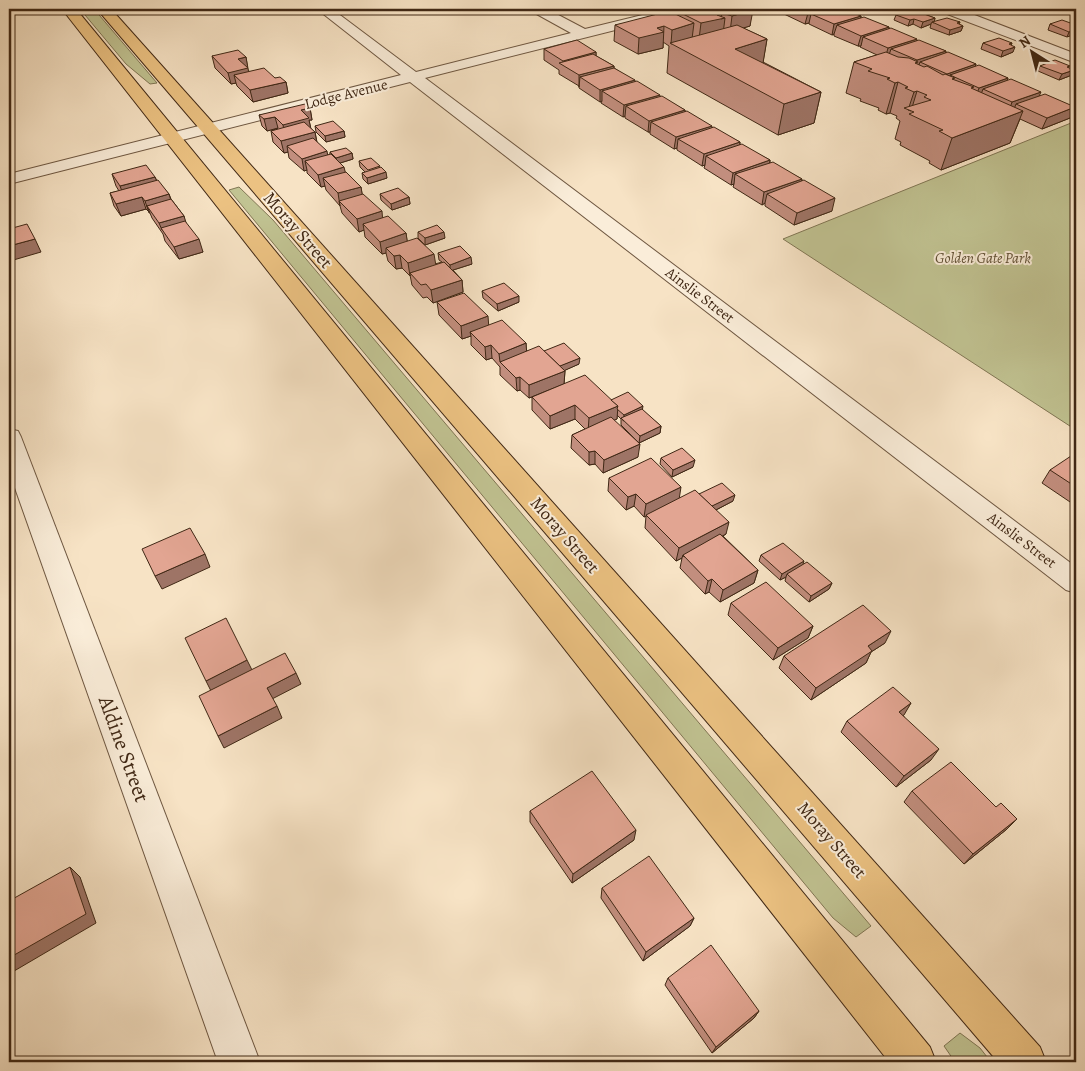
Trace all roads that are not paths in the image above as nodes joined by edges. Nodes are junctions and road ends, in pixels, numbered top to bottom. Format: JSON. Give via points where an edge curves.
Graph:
{"nodes":[{"id":1,"x":69,"y":9,"type":"edge"},
{"id":2,"x":104,"y":9,"type":"edge"},
{"id":3,"x":324,"y":9,"type":"edge"},
{"id":4,"x":538,"y":9,"type":"edge"},
{"id":5,"x":682,"y":9,"type":"edge"},
{"id":6,"x":947,"y":9,"type":"edge"},
{"id":7,"x":583,"y":34,"type":"junction"},
{"id":8,"x":1076,"y":59,"type":"edge"},
{"id":9,"x":413,"y":77,"type":"junction"},
{"id":10,"x":209,"y":128,"type":"junction"},
{"id":11,"x":172,"y":137,"type":"junction"},
{"id":12,"x":9,"y":179,"type":"edge"},
{"id":13,"x":9,"y":437,"type":"edge"},
{"id":14,"x":1076,"y":582,"type":"edge"},
{"id":15,"x":239,"y":1062,"type":"edge"},
{"id":16,"x":915,"y":1062,"type":"edge"},
{"id":17,"x":1025,"y":1062,"type":"edge"}],
"edges":[{"from":1,"to":11,"type":"main road"},
{"from":2,"to":10,"type":"main road","name":"Moray Street"},
{"from":3,"to":9,"type":"street","name":"Ainslie Street"},
{"from":4,"to":7,"type":"street"},
{"from":5,"to":7,"type":"street","name":"Lodge Avenue"},
{"from":6,"to":8,"type":"street"},
{"from":7,"to":9,"type":"street","name":"Lodge Avenue"},
{"from":9,"to":10,"type":"street","name":"Lodge Avenue"},
{"from":9,"to":14,"type":"street","name":"Ainslie Street"},
{"from":10,"to":11,"type":"street","name":"Lodge Avenue"},
{"from":10,"to":17,"type":"main road","name":"Moray Street"},
{"from":11,"to":12,"type":"street","name":"Lodge Avenue"},
{"from":11,"to":16,"type":"main road"},
{"from":13,"to":15,"type":"street","name":"Aldine Street"}]}
